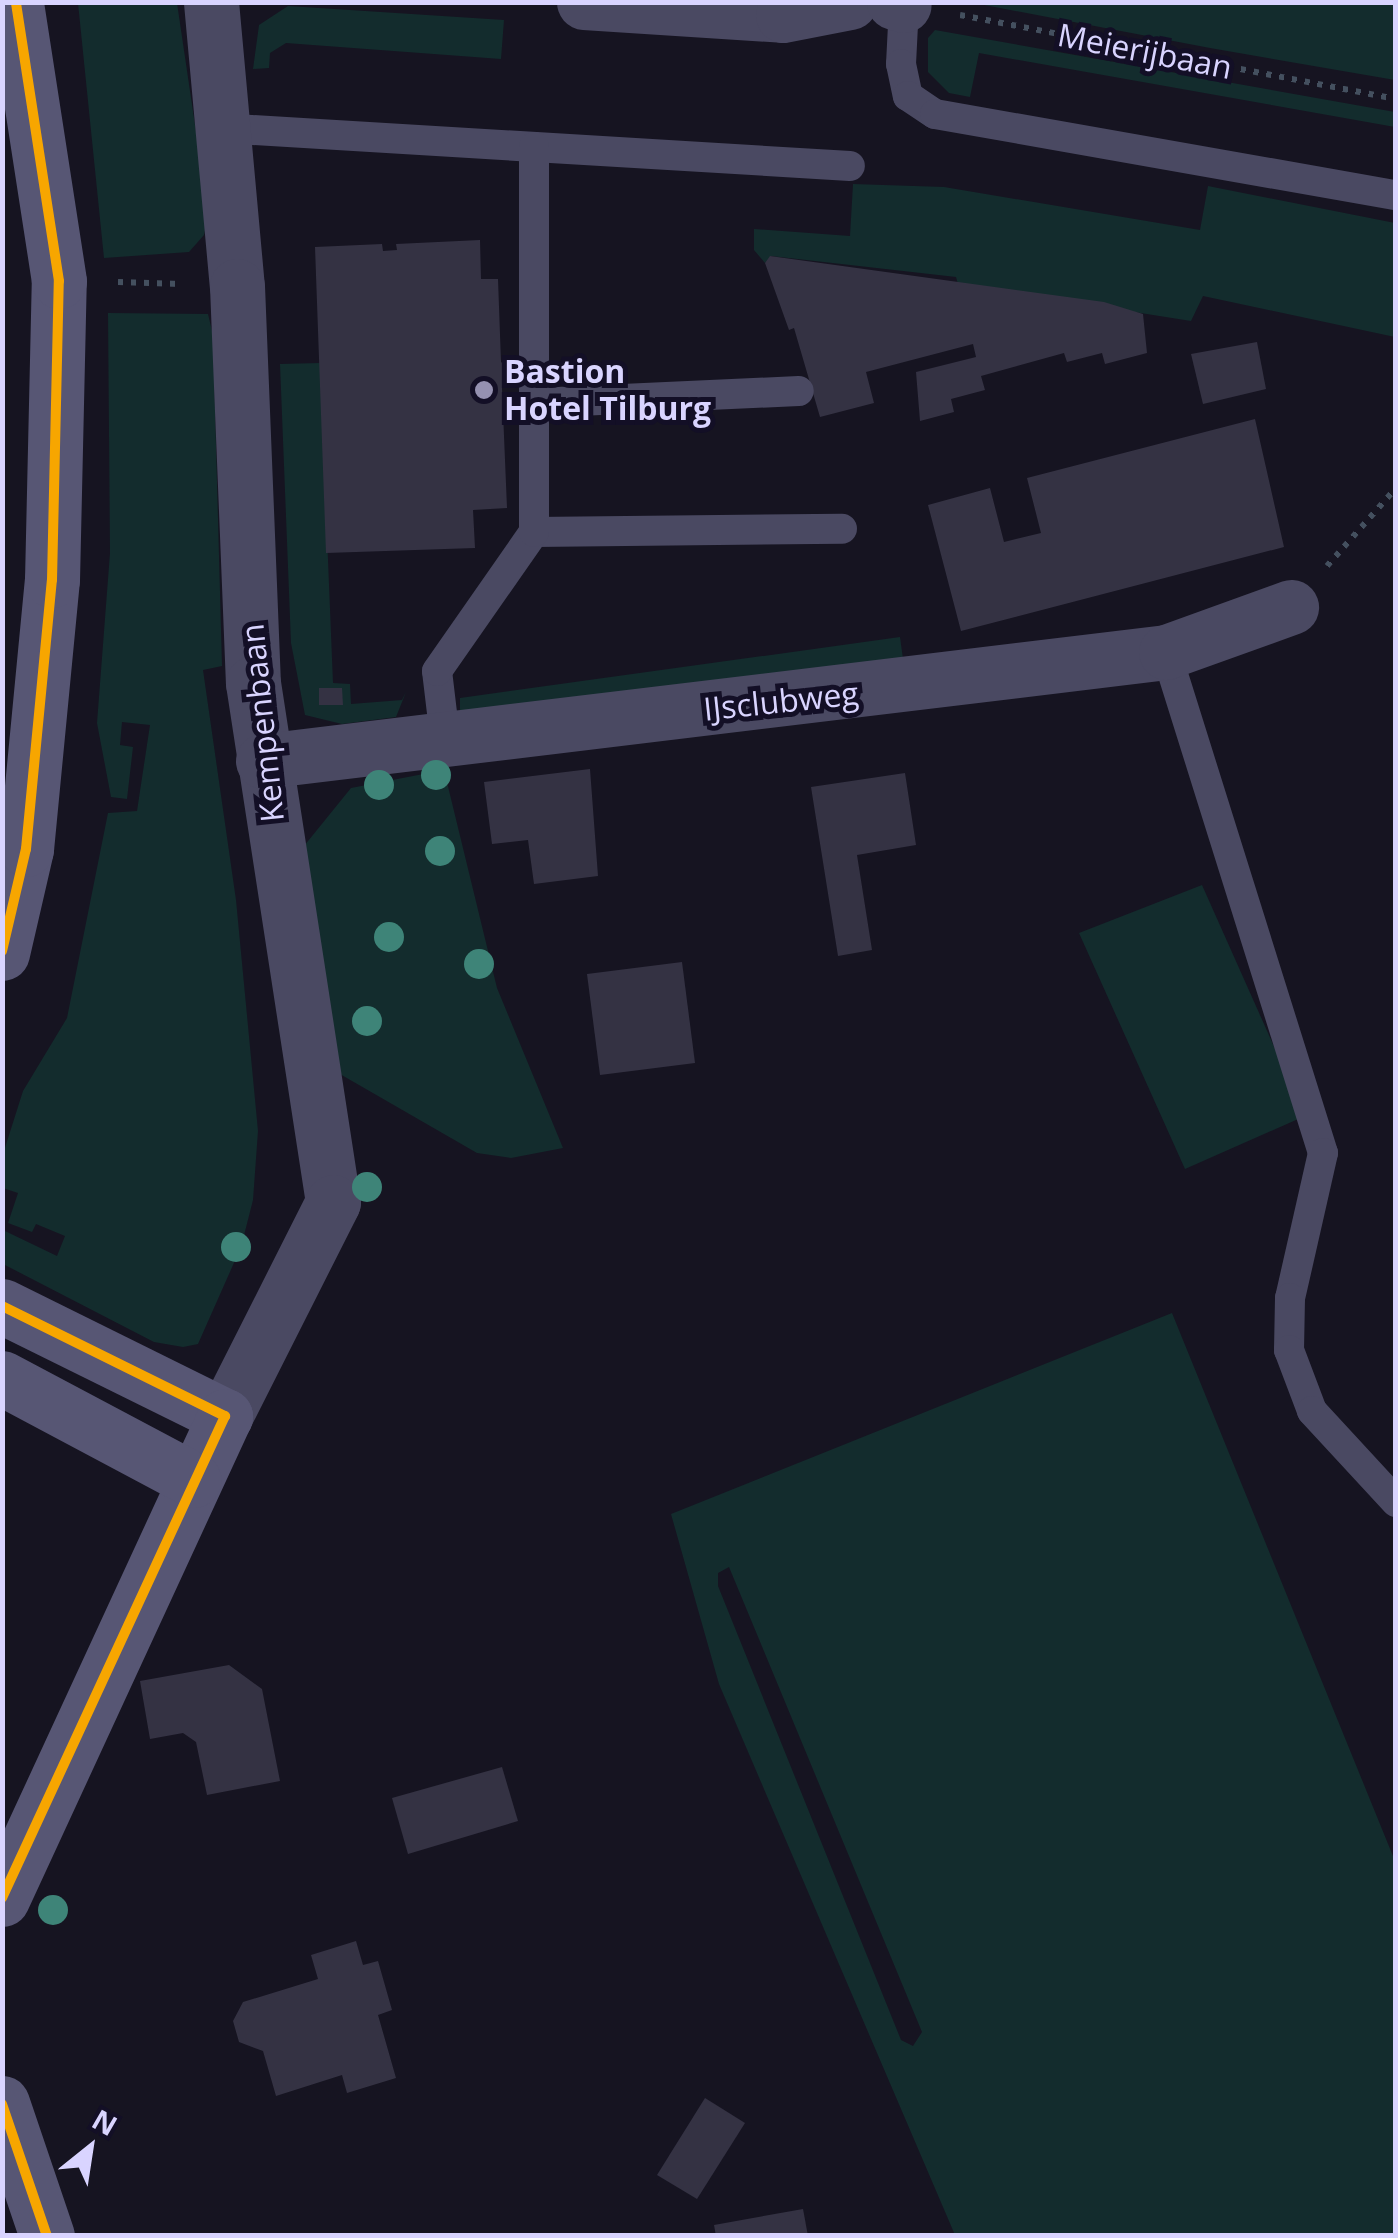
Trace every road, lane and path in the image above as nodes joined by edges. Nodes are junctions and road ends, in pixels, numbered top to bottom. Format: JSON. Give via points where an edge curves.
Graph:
{"nodes":[{"id":1,"x":211,"y":2,"type":"edge"},
{"id":2,"x":584,"y":2,"type":"edge"},
{"id":3,"x":850,"y":2,"type":"edge"},
{"id":4,"x":899,"y":4,"type":"edge"},
{"id":5,"x":12,"y":36,"type":"edge"},
{"id":6,"x":1396,"y":98,"type":"edge"},
{"id":7,"x":220,"y":128,"type":"junction"},
{"id":8,"x":534,"y":147,"type":"junction"},
{"id":9,"x":850,"y":166,"type":"dead end"},
{"id":10,"x":1396,"y":196,"type":"edge"},
{"id":11,"x":799,"y":391,"type":"dead end"},
{"id":12,"x":535,"y":403,"type":"junction"},
{"id":13,"x":1396,"y":488,"type":"edge"},
{"id":14,"x":842,"y":529,"type":"dead end"},
{"id":15,"x":534,"y":532,"type":"junction"},
{"id":16,"x":1291,"y":608,"type":"joint"},
{"id":17,"x":1166,"y":652,"type":"junction"},
{"id":18,"x":444,"y":738,"type":"junction"},
{"id":19,"x":263,"y":761,"type":"junction"},
{"id":20,"x":2,"y":952,"type":"edge"},
{"id":21,"x":2,"y":1306,"type":"edge"},
{"id":22,"x":2,"y":1378,"type":"edge"},
{"id":23,"x":226,"y":1416,"type":"junction"},
{"id":24,"x":194,"y":1480,"type":"junction"},
{"id":25,"x":1396,"y":1502,"type":"edge"},
{"id":26,"x":2,"y":1899,"type":"edge"},
{"id":27,"x":2,"y":2103,"type":"edge"},
{"id":28,"x":47,"y":2236,"type":"edge"}],
"edges":[{"from":1,"to":7,"type":"street","name":"Kempenbaan"},
{"from":2,"to":3,"type":"street","via":[[783,15]]},
{"from":4,"to":6,"type":"path","name":"Meierijbaan"},
{"from":4,"to":10,"type":"lane","via":[[908,96],[934,114]]},
{"from":5,"to":20,"type":"street","via":[[59,281],[52,580],[26,849]]},
{"from":7,"to":8,"type":"lane"},
{"from":7,"to":19,"type":"street","name":"Kempenbaan","via":[[237,286]]},
{"from":8,"to":9,"type":"lane"},
{"from":8,"to":12,"type":"lane"},
{"from":11,"to":12,"type":"lane"},
{"from":12,"to":15,"type":"lane"},
{"from":13,"to":16,"type":"path"},
{"from":14,"to":15,"type":"lane"},
{"from":15,"to":18,"type":"lane","via":[[437,671]]},
{"from":16,"to":17,"type":"street","name":"IJsclubweg"},
{"from":17,"to":18,"type":"street","name":"IJsclubweg","via":[[983,679]]},
{"from":17,"to":25,"type":"lane","via":[[1324,1153],[1290,1298],[1289,1350],[1312,1411]]},
{"from":18,"to":19,"type":"street","name":"IJsclubweg"},
{"from":19,"to":23,"type":"street","name":"Kempenbaan","via":[[334,1202]]},
{"from":21,"to":23,"type":"street"},
{"from":22,"to":24,"type":"street"},
{"from":23,"to":24,"type":"street"},
{"from":24,"to":26,"type":"street"},
{"from":27,"to":28,"type":"street"}]}
